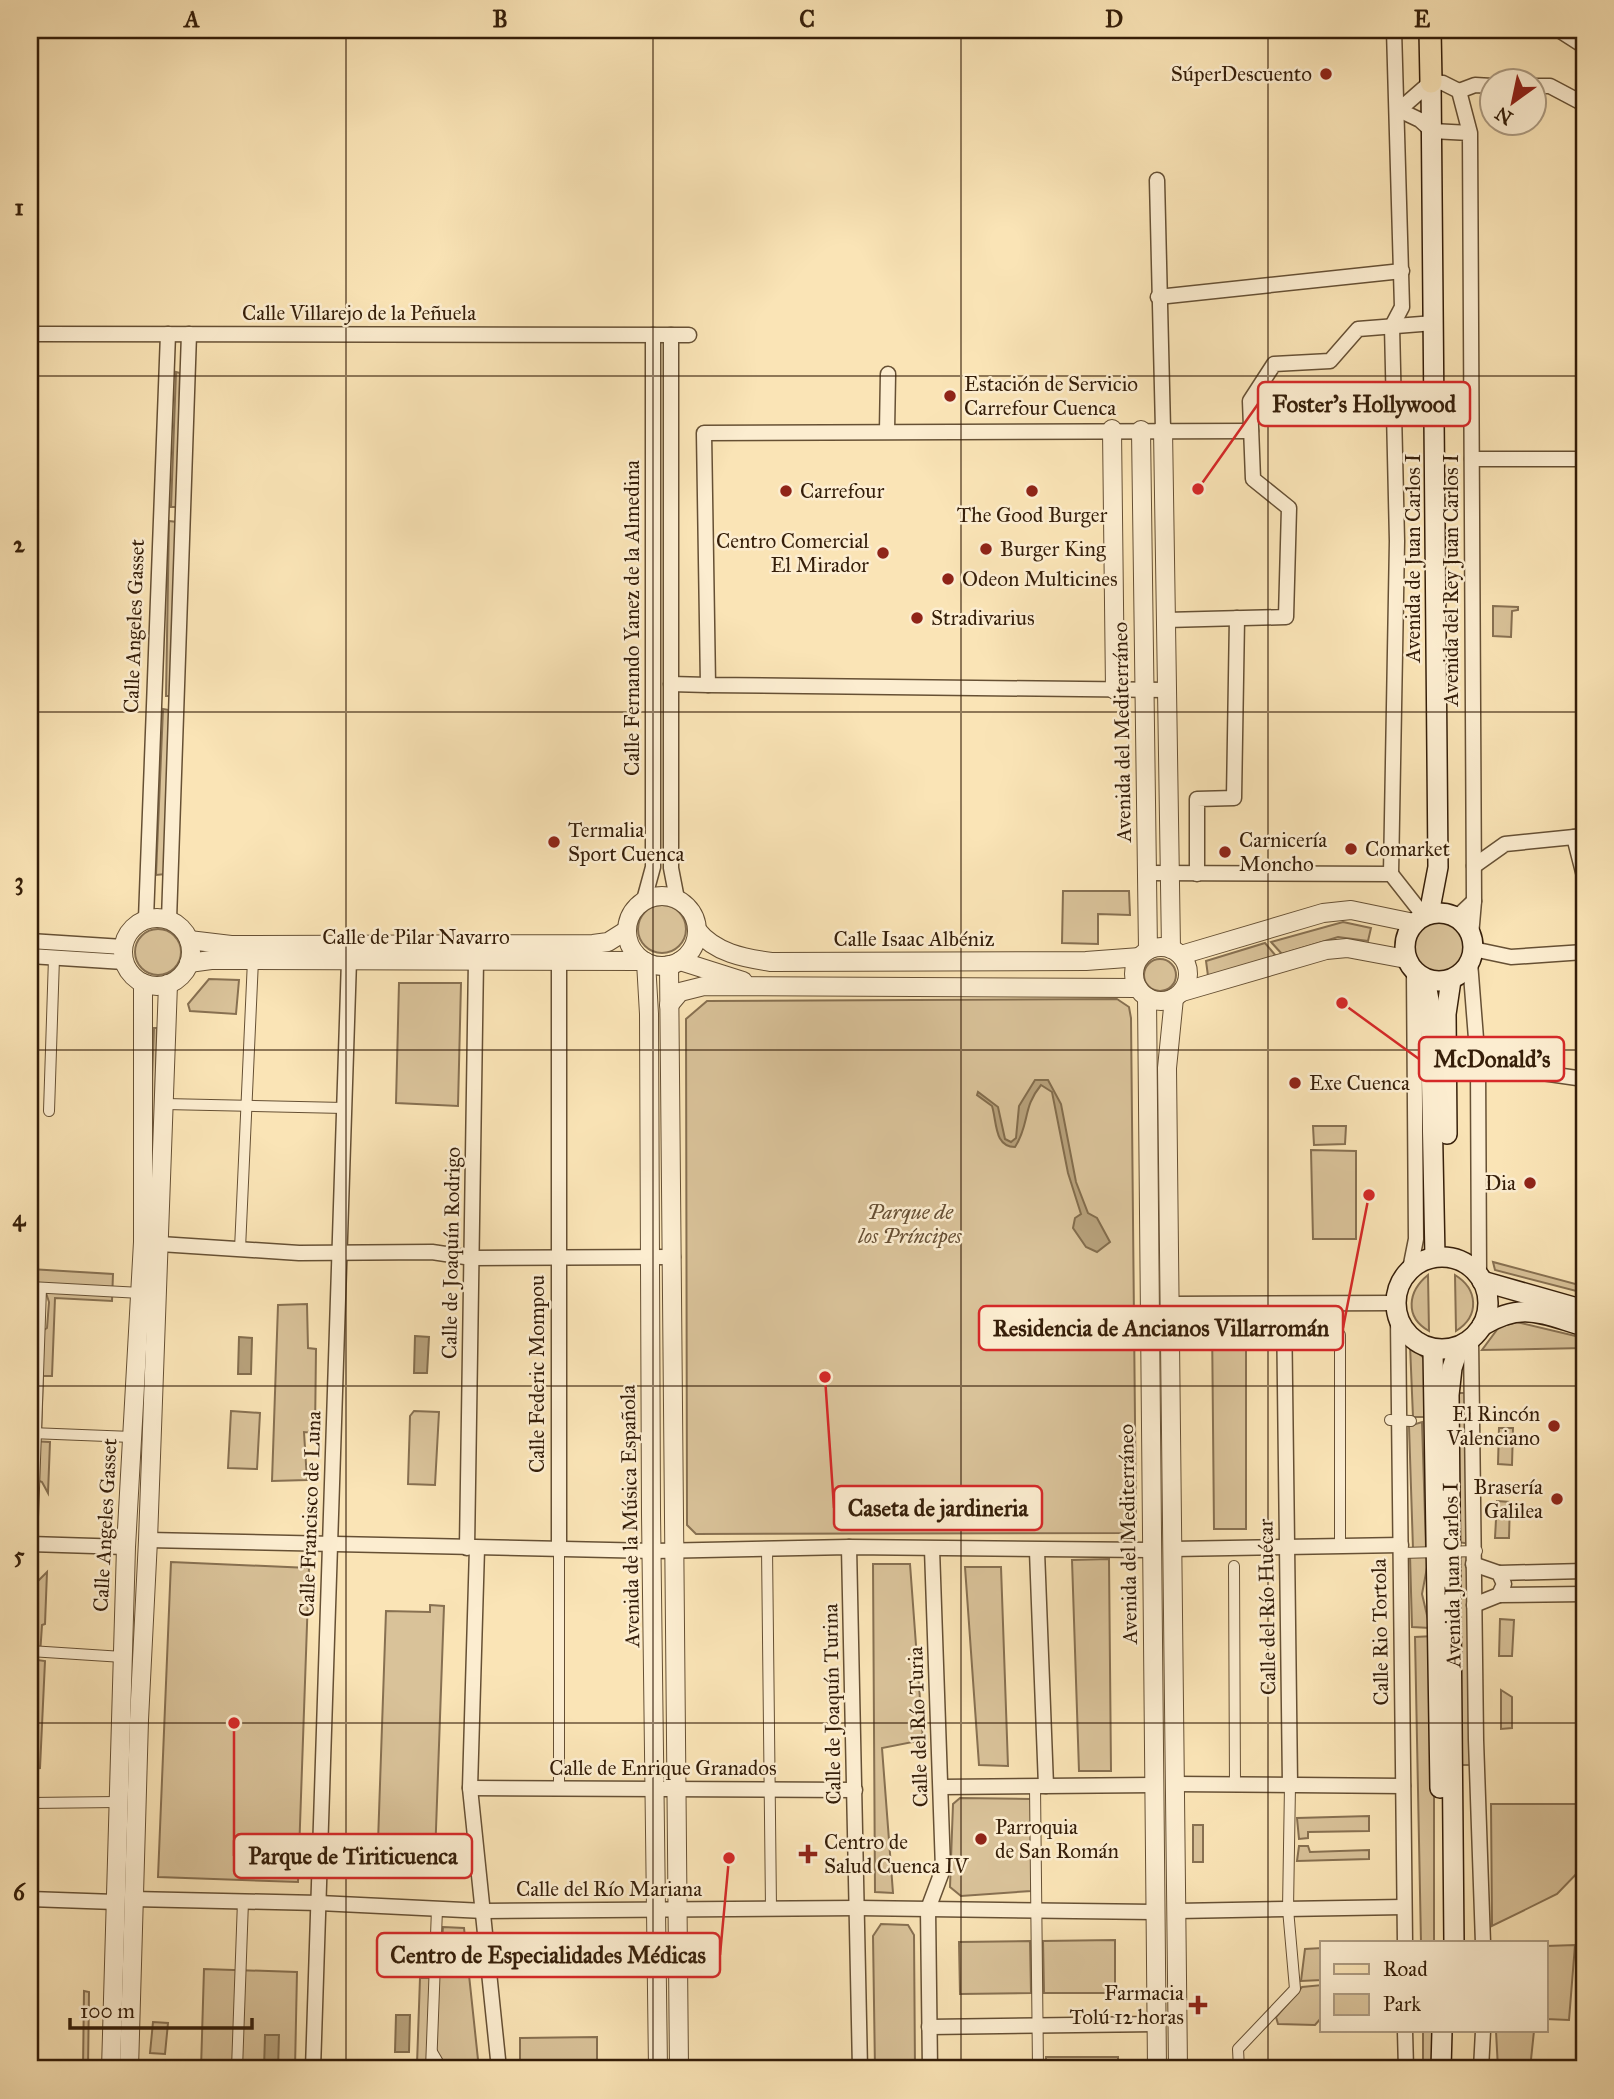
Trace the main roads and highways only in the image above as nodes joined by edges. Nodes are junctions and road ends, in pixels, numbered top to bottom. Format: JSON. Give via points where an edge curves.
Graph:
{"nodes":[{"id":1,"x":1430,"y":30,"type":"edge"},
{"id":2,"x":1431,"y":82,"type":"joint"},
{"id":3,"x":1434,"y":917,"type":"junction"},
{"id":4,"x":1415,"y":970,"type":"junction"},
{"id":5,"x":1451,"y":980,"type":"junction"},
{"id":6,"x":1442,"y":1257,"type":"junction"},
{"id":7,"x":1480,"y":1278,"type":"junction"},
{"id":8,"x":1584,"y":1310,"type":"edge"},
{"id":9,"x":1584,"y":1326,"type":"edge"},
{"id":10,"x":1471,"y":1337,"type":"junction"},
{"id":11,"x":1433,"y":1349,"type":"junction"},
{"id":12,"x":1444,"y":1552,"type":"junction"},
{"id":13,"x":1447,"y":1807,"type":"junction"},
{"id":14,"x":1442,"y":1941,"type":"edge"},
{"id":15,"x":1454,"y":1941,"type":"edge"},
{"id":16,"x":1442,"y":2032,"type":"edge"},
{"id":17,"x":1453,"y":2032,"type":"edge"},
{"id":18,"x":1441,"y":2069,"type":"edge"},
{"id":19,"x":1452,"y":2069,"type":"edge"}],
"edges":[{"from":1,"to":2,"type":"main road"},
{"from":2,"to":3,"type":"main road","name":"Avenida de Juan Carlos I","via":[[1438,867]]},
{"from":3,"to":4,"type":"main road","via":[[1405,940]]},
{"from":3,"to":5,"type":"main road","via":[[1471,949]]},
{"from":4,"to":5,"type":"main road"},
{"from":4,"to":6,"type":"main road","via":[[1431,1018]]},
{"from":5,"to":6,"type":"main road","via":[[1446,1014]]},
{"from":6,"to":7,"type":"main road","via":[[1463,1262]]},
{"from":6,"to":11,"type":"main road","via":[[1410,1269],[1400,1282],[1397,1312],[1412,1339]]},
{"from":7,"to":8,"type":"main road"},
{"from":7,"to":10,"type":"main road","via":[[1488,1301]]},
{"from":9,"to":10,"type":"main road","via":[[1516,1310]]},
{"from":10,"to":11,"type":"main road"},
{"from":10,"to":12,"type":"main road","name":"Avenida Juan Carlos I","via":[[1451,1368]]},
{"from":11,"to":12,"type":"main road","name":"Avenida Juan Carlos I"},
{"from":12,"to":13,"type":"main road","name":"Avenida Juan Carlos I"},
{"from":13,"to":14,"type":"main road"},
{"from":13,"to":15,"type":"main road"},
{"from":16,"to":18,"type":"main road"},
{"from":17,"to":19,"type":"main road"}]}
